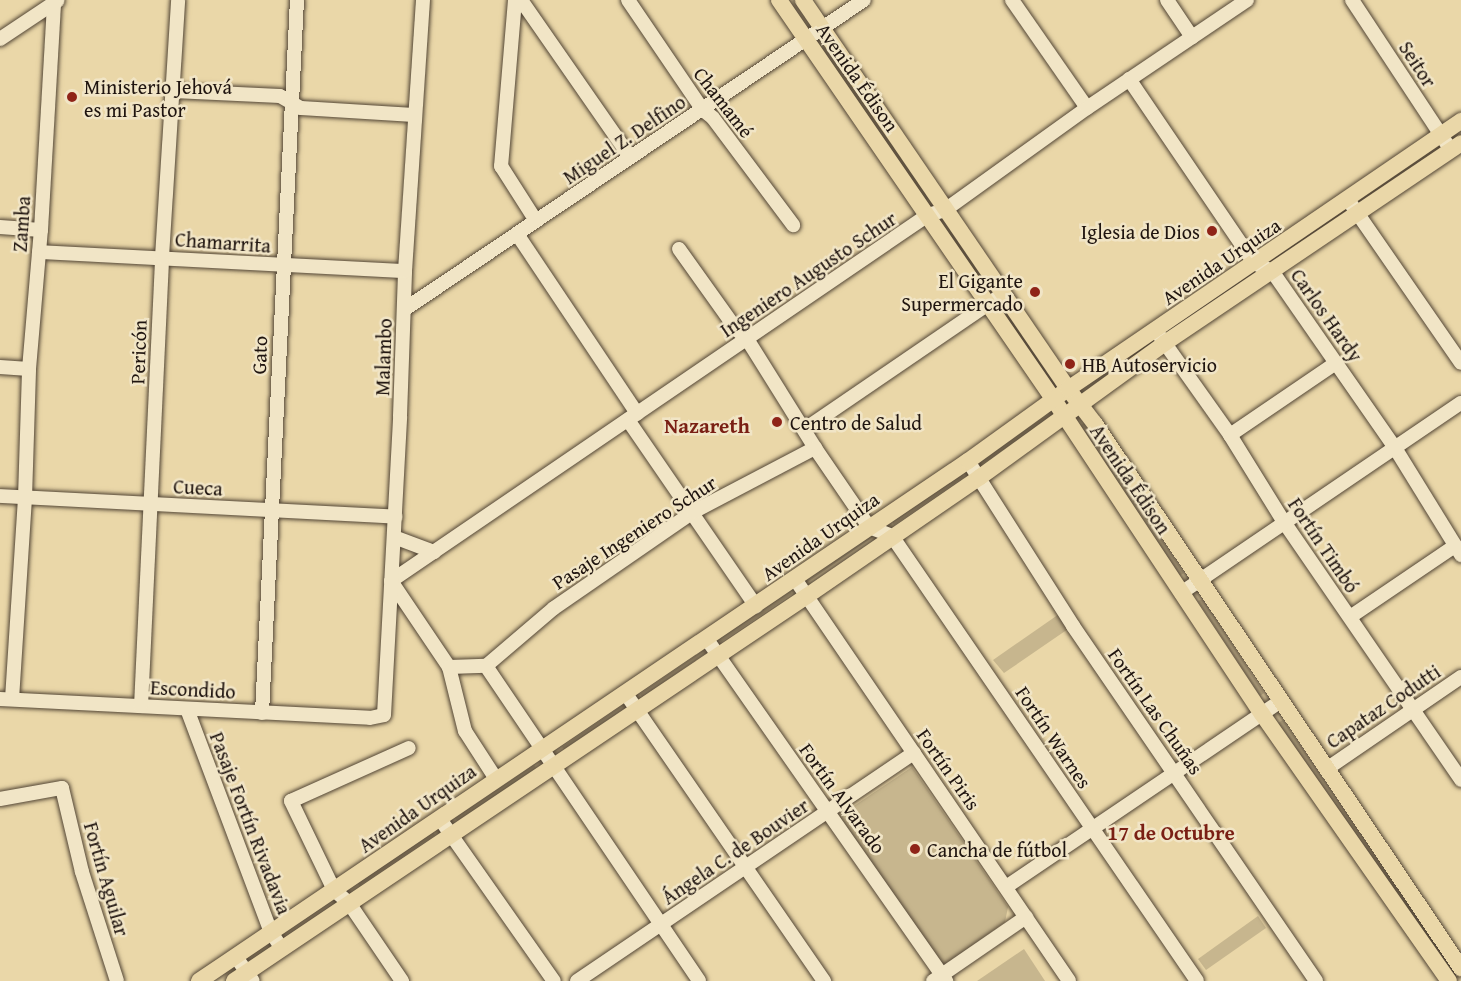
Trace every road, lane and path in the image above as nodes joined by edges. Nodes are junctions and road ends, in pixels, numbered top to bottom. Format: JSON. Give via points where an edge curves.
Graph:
{"nodes":[{"id":1,"x":178,"y":0,"type":"edge"},
{"id":2,"x":297,"y":0,"type":"edge"},
{"id":3,"x":423,"y":0,"type":"edge"},
{"id":4,"x":515,"y":0,"type":"edge"},
{"id":5,"x":520,"y":0,"type":"edge"},
{"id":6,"x":628,"y":0,"type":"edge"},
{"id":7,"x":779,"y":0,"type":"edge"},
{"id":8,"x":803,"y":0,"type":"edge"},
{"id":9,"x":864,"y":0,"type":"edge"},
{"id":10,"x":1012,"y":0,"type":"edge"},
{"id":11,"x":1167,"y":0,"type":"edge"},
{"id":12,"x":1247,"y":0,"type":"edge"},
{"id":13,"x":1352,"y":0,"type":"edge"},
{"id":14,"x":56,"y":2,"type":"edge"},
{"id":15,"x":822,"y":29,"type":"junction"},
{"id":16,"x":1192,"y":37,"type":"junction"},
{"id":17,"x":0,"y":39,"type":"edge"},
{"id":18,"x":806,"y":39,"type":"junction"},
{"id":19,"x":1129,"y":79,"type":"junction"},
{"id":20,"x":174,"y":92,"type":"junction"},
{"id":21,"x":292,"y":102,"type":"junction"},
{"id":22,"x":1087,"y":108,"type":"junction"},
{"id":23,"x":702,"y":109,"type":"junction"},
{"id":24,"x":414,"y":115,"type":"junction"},
{"id":25,"x":1461,"y":122,"type":"edge"},
{"id":26,"x":1441,"y":135,"type":"junction"},
{"id":27,"x":1456,"y":147,"type":"edge"},
{"id":28,"x":630,"y":158,"type":"junction"},
{"id":29,"x":1353,"y":207,"type":"junction"},
{"id":30,"x":945,"y":210,"type":"junction"},
{"id":31,"x":928,"y":215,"type":"junction"},
{"id":32,"x":536,"y":221,"type":"junction"},
{"id":33,"x":793,"y":225,"type":"dead end"},
{"id":34,"x":0,"y":227,"type":"edge"},
{"id":35,"x":41,"y":230,"type":"junction"},
{"id":36,"x":517,"y":234,"type":"junction"},
{"id":37,"x":679,"y":249,"type":"dead end"},
{"id":38,"x":39,"y":252,"type":"junction"},
{"id":39,"x":162,"y":257,"type":"junction"},
{"id":40,"x":1254,"y":263,"type":"junction"},
{"id":41,"x":282,"y":265,"type":"junction"},
{"id":42,"x":405,"y":271,"type":"junction"},
{"id":43,"x":1272,"y":271,"type":"junction"},
{"id":44,"x":1003,"y":294,"type":"junction"},
{"id":45,"x":989,"y":305,"type":"junction"},
{"id":46,"x":405,"y":309,"type":"junction"},
{"id":47,"x":1161,"y":337,"type":"junction"},
{"id":48,"x":747,"y":339,"type":"junction"},
{"id":49,"x":1336,"y":363,"type":"junction"},
{"id":50,"x":1461,"y":363,"type":"edge"},
{"id":51,"x":0,"y":368,"type":"edge"},
{"id":52,"x":29,"y":369,"type":"junction"},
{"id":53,"x":1068,"y":389,"type":"junction"},
{"id":54,"x":1054,"y":400,"type":"junction"},
{"id":55,"x":1461,"y":403,"type":"edge"},
{"id":56,"x":1081,"y":404,"type":"junction"},
{"id":57,"x":633,"y":416,"type":"junction"},
{"id":58,"x":1064,"y":417,"type":"junction"},
{"id":59,"x":805,"y":429,"type":"junction"},
{"id":60,"x":1230,"y":435,"type":"junction"},
{"id":61,"x":815,"y":448,"type":"junction"},
{"id":62,"x":1395,"y":448,"type":"junction"},
{"id":63,"x":969,"y":461,"type":"junction"},
{"id":64,"x":980,"y":477,"type":"junction"},
{"id":65,"x":0,"y":496,"type":"edge"},
{"id":66,"x":25,"y":498,"type":"junction"},
{"id":67,"x":152,"y":504,"type":"junction"},
{"id":68,"x":272,"y":511,"type":"junction"},
{"id":69,"x":693,"y":512,"type":"junction"},
{"id":70,"x":394,"y":518,"type":"junction"},
{"id":71,"x":1284,"y":522,"type":"junction"},
{"id":72,"x":869,"y":528,"type":"junction"},
{"id":73,"x":892,"y":536,"type":"junction"},
{"id":74,"x":394,"y":537,"type":"junction"},
{"id":75,"x":1458,"y":550,"type":"edge"},
{"id":76,"x":434,"y":552,"type":"junction"},
{"id":77,"x":795,"y":579,"type":"junction"},
{"id":78,"x":1200,"y":580,"type":"junction"},
{"id":79,"x":391,"y":581,"type":"junction"},
{"id":80,"x":1181,"y":593,"type":"junction"},
{"id":81,"x":807,"y":596,"type":"junction"},
{"id":82,"x":756,"y":606,"type":"junction"},
{"id":83,"x":1350,"y":617,"type":"junction"},
{"id":84,"x":706,"y":638,"type":"junction"},
{"id":85,"x":716,"y":657,"type":"junction"},
{"id":86,"x":486,"y":666,"type":"junction"},
{"id":87,"x":449,"y":667,"type":"junction"},
{"id":88,"x":1461,"y":677,"type":"edge"},
{"id":89,"x":626,"y":693,"type":"junction"},
{"id":90,"x":6,"y":699,"type":"edge"},
{"id":91,"x":1281,"y":701,"type":"junction"},
{"id":92,"x":141,"y":706,"type":"junction"},
{"id":93,"x":188,"y":709,"type":"junction"},
{"id":94,"x":1413,"y":709,"type":"junction"},
{"id":95,"x":638,"y":710,"type":"junction"},
{"id":96,"x":262,"y":713,"type":"junction"},
{"id":97,"x":1262,"y":714,"type":"junction"},
{"id":98,"x":384,"y":715,"type":"joint"},
{"id":99,"x":409,"y":748,"type":"dead end"},
{"id":100,"x":540,"y":750,"type":"junction"},
{"id":101,"x":914,"y":753,"type":"junction"},
{"id":102,"x":555,"y":765,"type":"junction"},
{"id":103,"x":1328,"y":768,"type":"junction"},
{"id":104,"x":1175,"y":772,"type":"junction"},
{"id":105,"x":496,"y":779,"type":"junction"},
{"id":106,"x":1461,"y":780,"type":"edge"},
{"id":107,"x":0,"y":799,"type":"edge"},
{"id":108,"x":829,"y":811,"type":"junction"},
{"id":109,"x":440,"y":819,"type":"junction"},
{"id":110,"x":1092,"y":829,"type":"junction"},
{"id":111,"x":452,"y":834,"type":"junction"},
{"id":112,"x":746,"y":868,"type":"junction"},
{"id":113,"x":1006,"y":887,"type":"junction"},
{"id":114,"x":334,"y":890,"type":"junction"},
{"id":115,"x":349,"y":903,"type":"junction"},
{"id":116,"x":1026,"y":917,"type":"junction"},
{"id":117,"x":660,"y":924,"type":"junction"},
{"id":118,"x":271,"y":932,"type":"junction"},
{"id":119,"x":282,"y":949,"type":"junction"},
{"id":120,"x":236,"y":957,"type":"junction"},
{"id":121,"x":1458,"y":959,"type":"edge"},
{"id":122,"x":1439,"y":967,"type":"junction"},
{"id":123,"x":245,"y":978,"type":"edge"},
{"id":124,"x":940,"y":979,"type":"edge"},
{"id":125,"x":117,"y":981,"type":"edge"},
{"id":126,"x":199,"y":981,"type":"edge"},
{"id":127,"x":402,"y":981,"type":"edge"},
{"id":128,"x":554,"y":981,"type":"edge"},
{"id":129,"x":577,"y":981,"type":"edge"},
{"id":130,"x":699,"y":981,"type":"edge"},
{"id":131,"x":824,"y":981,"type":"edge"},
{"id":132,"x":1069,"y":981,"type":"edge"},
{"id":133,"x":1197,"y":981,"type":"edge"},
{"id":134,"x":1316,"y":981,"type":"edge"},
{"id":135,"x":1449,"y":981,"type":"edge"}],
"edges":[{"from":1,"to":20,"type":"street","name":"Pericón"},
{"from":2,"to":21,"type":"street","name":"Gato"},
{"from":3,"to":24,"type":"street","name":"Malambo"},
{"from":4,"to":32,"type":"street","via":[[501,166]]},
{"from":5,"to":28,"type":"street"},
{"from":6,"to":23,"type":"street","name":"Chamamé"},
{"from":7,"to":18,"type":"main road","name":"Avenida Édison"},
{"from":8,"to":15,"type":"main road","name":"Avenida Édison"},
{"from":9,"to":15,"type":"street","name":"Miguel Z. Delfino"},
{"from":10,"to":22,"type":"street"},
{"from":11,"to":16,"type":"street"},
{"from":12,"to":16,"type":"street","name":"Ingeniero Augusto Schur"},
{"from":13,"to":26,"type":"street","name":"Seitor"},
{"from":14,"to":17,"type":"street"},
{"from":14,"to":35,"type":"street","name":"Zamba"},
{"from":15,"to":18,"type":"street","name":"Miguel Z. Delfino"},
{"from":15,"to":30,"type":"main road","name":"Avenida Édison"},
{"from":16,"to":19,"type":"street","name":"Ingeniero Augusto Schur"},
{"from":18,"to":23,"type":"street","name":"Miguel Z. Delfino"},
{"from":18,"to":31,"type":"main road","name":"Avenida Édison"},
{"from":19,"to":22,"type":"street","name":"Ingeniero Augusto Schur"},
{"from":19,"to":40,"type":"street"},
{"from":20,"to":21,"type":"street","via":[[280,96]]},
{"from":20,"to":39,"type":"street","name":"Pericón"},
{"from":21,"to":24,"type":"street","via":[[300,108]]},
{"from":21,"to":41,"type":"street","name":"Gato"},
{"from":22,"to":30,"type":"street","name":"Ingeniero Augusto Schur"},
{"from":23,"to":28,"type":"street","name":"Miguel Z. Delfino"},
{"from":23,"to":33,"type":"street","name":"Chamamé","via":[[713,118]]},
{"from":24,"to":42,"type":"street","name":"Malambo"},
{"from":25,"to":26,"type":"main road","name":"Avenida Urquiza"},
{"from":26,"to":27,"type":"street","name":"Seitor"},
{"from":26,"to":29,"type":"main road","name":"Avenida Urquiza"},
{"from":27,"to":29,"type":"main road","name":"Avenida Urquiza"},
{"from":28,"to":32,"type":"street","name":"Miguel Z. Delfino"},
{"from":29,"to":40,"type":"main road","name":"Avenida Urquiza"},
{"from":29,"to":43,"type":"main road","name":"Avenida Urquiza"},
{"from":29,"to":50,"type":"street"},
{"from":30,"to":31,"type":"street","name":"Ingeniero Augusto Schur"},
{"from":30,"to":44,"type":"main road","name":"Avenida Édison"},
{"from":31,"to":45,"type":"main road","name":"Avenida Édison"},
{"from":31,"to":48,"type":"street","name":"Ingeniero Augusto Schur"},
{"from":32,"to":36,"type":"street","name":"Miguel Z. Delfino"},
{"from":34,"to":35,"type":"street"},
{"from":35,"to":38,"type":"street","name":"Zamba"},
{"from":36,"to":46,"type":"street","name":"Miguel Z. Delfino"},
{"from":36,"to":57,"type":"street"},
{"from":37,"to":48,"type":"street"},
{"from":38,"to":39,"type":"street","name":"Chamarrita"},
{"from":38,"to":52,"type":"street","name":"Zamba"},
{"from":39,"to":41,"type":"street","name":"Chamarrita"},
{"from":39,"to":67,"type":"street","name":"Pericón"},
{"from":40,"to":43,"type":"street","name":"Carlos Hardy"},
{"from":40,"to":47,"type":"main road","name":"Avenida Urquiza"},
{"from":41,"to":42,"type":"street","name":"Chamarrita"},
{"from":41,"to":68,"type":"street","name":"Gato"},
{"from":42,"to":46,"type":"street","name":"Malambo"},
{"from":43,"to":47,"type":"main road","name":"Avenida Urquiza"},
{"from":43,"to":49,"type":"street","name":"Carlos Hardy"},
{"from":44,"to":45,"type":"street"},
{"from":44,"to":53,"type":"main road","name":"Avenida Édison"},
{"from":45,"to":54,"type":"main road","name":"Avenida Édison"},
{"from":45,"to":59,"type":"street"},
{"from":46,"to":70,"type":"street","name":"Malambo"},
{"from":47,"to":53,"type":"main road","name":"Avenida Urquiza"},
{"from":47,"to":56,"type":"main road","name":"Avenida Urquiza"},
{"from":47,"to":60,"type":"street","name":"Fortín Timbó"},
{"from":48,"to":57,"type":"street","name":"Ingeniero Augusto Schur"},
{"from":48,"to":59,"type":"street"},
{"from":49,"to":60,"type":"street"},
{"from":49,"to":62,"type":"street","name":"Carlos Hardy"},
{"from":51,"to":52,"type":"street"},
{"from":52,"to":66,"type":"street","name":"Zamba"},
{"from":53,"to":54,"type":"main road","name":"Avenida Urquiza"},
{"from":53,"to":56,"type":"main road","name":"Avenida Édison"},
{"from":54,"to":58,"type":"main road","name":"Avenida Édison"},
{"from":54,"to":63,"type":"main road","name":"Avenida Urquiza"},
{"from":55,"to":62,"type":"street"},
{"from":56,"to":58,"type":"main road","name":"Avenida Urquiza"},
{"from":56,"to":78,"type":"main road","name":"Avenida Édison"},
{"from":57,"to":69,"type":"street"},
{"from":57,"to":76,"type":"street","name":"Ingeniero Augusto Schur"},
{"from":58,"to":64,"type":"main road","name":"Avenida Urquiza"},
{"from":58,"to":80,"type":"main road","name":"Avenida Édison"},
{"from":59,"to":61,"type":"street"},
{"from":60,"to":71,"type":"street","name":"Fortín Timbó"},
{"from":61,"to":69,"type":"street","name":"Pasaje Ingeniero Schur"},
{"from":61,"to":72,"type":"street"},
{"from":62,"to":71,"type":"street"},
{"from":62,"to":75,"type":"street","name":"Carlos Hardy"},
{"from":63,"to":64,"type":"street","name":"Fortín Las Chuñas"},
{"from":63,"to":72,"type":"main road","name":"Avenida Urquiza"},
{"from":64,"to":73,"type":"main road","name":"Avenida Urquiza"},
{"from":64,"to":104,"type":"street","name":"Fortín Las Chuñas","via":[[1065,612]]},
{"from":65,"to":66,"type":"street","name":"Cueca"},
{"from":66,"to":67,"type":"street","name":"Cueca"},
{"from":66,"to":90,"type":"street","name":"Zamba"},
{"from":67,"to":68,"type":"street","name":"Cueca"},
{"from":67,"to":92,"type":"street","name":"Pericón"},
{"from":68,"to":70,"type":"street","name":"Cueca"},
{"from":68,"to":96,"type":"street","name":"Gato"},
{"from":69,"to":82,"type":"street"},
{"from":69,"to":86,"type":"street","name":"Pasaje Ingeniero Schur","via":[[554,608]]},
{"from":70,"to":74,"type":"street","name":"Malambo"},
{"from":71,"to":78,"type":"street"},
{"from":71,"to":83,"type":"street","name":"Fortín Timbó"},
{"from":72,"to":73,"type":"street"},
{"from":72,"to":77,"type":"main road","name":"Avenida Urquiza"},
{"from":73,"to":81,"type":"main road","name":"Avenida Urquiza"},
{"from":73,"to":110,"type":"street","name":"Fortín Warnes"},
{"from":74,"to":76,"type":"street"},
{"from":74,"to":79,"type":"street","name":"Malambo"},
{"from":75,"to":83,"type":"street"},
{"from":76,"to":79,"type":"street","name":"Ingeniero Augusto Schur"},
{"from":77,"to":81,"type":"street","name":"Fortín Piris"},
{"from":77,"to":82,"type":"main road","name":"Avenida Urquiza"},
{"from":78,"to":80,"type":"street"},
{"from":78,"to":91,"type":"main road","name":"Avenida Édison"},
{"from":79,"to":87,"type":"street"},
{"from":79,"to":98,"type":"street","name":"Malambo"},
{"from":80,"to":97,"type":"main road","name":"Avenida Édison"},
{"from":81,"to":85,"type":"main road","name":"Avenida Urquiza"},
{"from":81,"to":101,"type":"street","name":"Fortín Piris"},
{"from":82,"to":84,"type":"main road","name":"Avenida Urquiza"},
{"from":83,"to":94,"type":"street","name":"Fortín Timbó"},
{"from":84,"to":85,"type":"street","name":"Fortín Alvarado"},
{"from":84,"to":89,"type":"main road","name":"Avenida Urquiza"},
{"from":85,"to":95,"type":"main road","name":"Avenida Urquiza"},
{"from":85,"to":108,"type":"street","name":"Fortín Alvarado"},
{"from":86,"to":87,"type":"street"},
{"from":86,"to":100,"type":"street","via":[[520,713]]},
{"from":87,"to":105,"type":"street","via":[[465,731]]},
{"from":88,"to":94,"type":"street","name":"Capataz Codutti"},
{"from":89,"to":95,"type":"street"},
{"from":89,"to":100,"type":"main road","name":"Avenida Urquiza"},
{"from":90,"to":92,"type":"street","name":"Escondido"},
{"from":91,"to":97,"type":"street"},
{"from":91,"to":103,"type":"main road","name":"Avenida Édison"},
{"from":92,"to":93,"type":"street","name":"Escondido"},
{"from":93,"to":96,"type":"street","name":"Escondido"},
{"from":93,"to":118,"type":"street","name":"Pasaje Fortín Rivadavia"},
{"from":94,"to":103,"type":"street","name":"Capataz Codutti"},
{"from":94,"to":106,"type":"street","name":"Fortín Timbó"},
{"from":95,"to":102,"type":"main road","name":"Avenida Urquiza"},
{"from":95,"to":112,"type":"street"},
{"from":96,"to":98,"type":"street","name":"Escondido","via":[[370,718]]},
{"from":97,"to":104,"type":"street"},
{"from":97,"to":122,"type":"main road","name":"Avenida Édison"},
{"from":99,"to":114,"type":"street","via":[[291,801]]},
{"from":100,"to":102,"type":"street"},
{"from":100,"to":105,"type":"main road","name":"Avenida Urquiza"},
{"from":101,"to":108,"type":"street","name":"Ángela C. de Bouvier"},
{"from":101,"to":113,"type":"street","name":"Fortín Piris"},
{"from":102,"to":111,"type":"main road","name":"Avenida Urquiza"},
{"from":102,"to":117,"type":"street"},
{"from":103,"to":121,"type":"main road","name":"Avenida Édison"},
{"from":104,"to":110,"type":"street"},
{"from":104,"to":134,"type":"street","name":"Fortín Las Chuñas"},
{"from":105,"to":109,"type":"main road","name":"Avenida Urquiza"},
{"from":107,"to":125,"type":"street","name":"Fortín Aguilar","via":[[62,788],[82,872]]},
{"from":108,"to":112,"type":"street","name":"Ángela C. de Bouvier"},
{"from":108,"to":124,"type":"street","name":"Fortín Alvarado"},
{"from":109,"to":111,"type":"street"},
{"from":109,"to":114,"type":"main road","name":"Avenida Urquiza"},
{"from":110,"to":113,"type":"street"},
{"from":110,"to":133,"type":"street","name":"Fortín Warnes"},
{"from":111,"to":115,"type":"main road","name":"Avenida Urquiza"},
{"from":111,"to":128,"type":"street"},
{"from":112,"to":117,"type":"street","name":"Ángela C. de Bouvier"},
{"from":112,"to":131,"type":"street"},
{"from":113,"to":116,"type":"street","name":"Fortín Piris"},
{"from":114,"to":115,"type":"street"},
{"from":114,"to":118,"type":"main road","name":"Avenida Urquiza"},
{"from":115,"to":119,"type":"main road","name":"Avenida Urquiza"},
{"from":115,"to":127,"type":"street"},
{"from":116,"to":124,"type":"street"},
{"from":116,"to":132,"type":"street","name":"Fortín Piris"},
{"from":117,"to":129,"type":"street","name":"Ángela C. de Bouvier"},
{"from":117,"to":130,"type":"street"},
{"from":118,"to":119,"type":"street","name":"Pasaje Fortín Rivadavia"},
{"from":118,"to":120,"type":"main road","name":"Avenida Urquiza"},
{"from":119,"to":123,"type":"main road","name":"Avenida Urquiza"},
{"from":120,"to":123,"type":"street"},
{"from":120,"to":126,"type":"main road","name":"Avenida Urquiza"},
{"from":121,"to":122,"type":"street"},
{"from":122,"to":135,"type":"main road","name":"Avenida Édison"}]}
